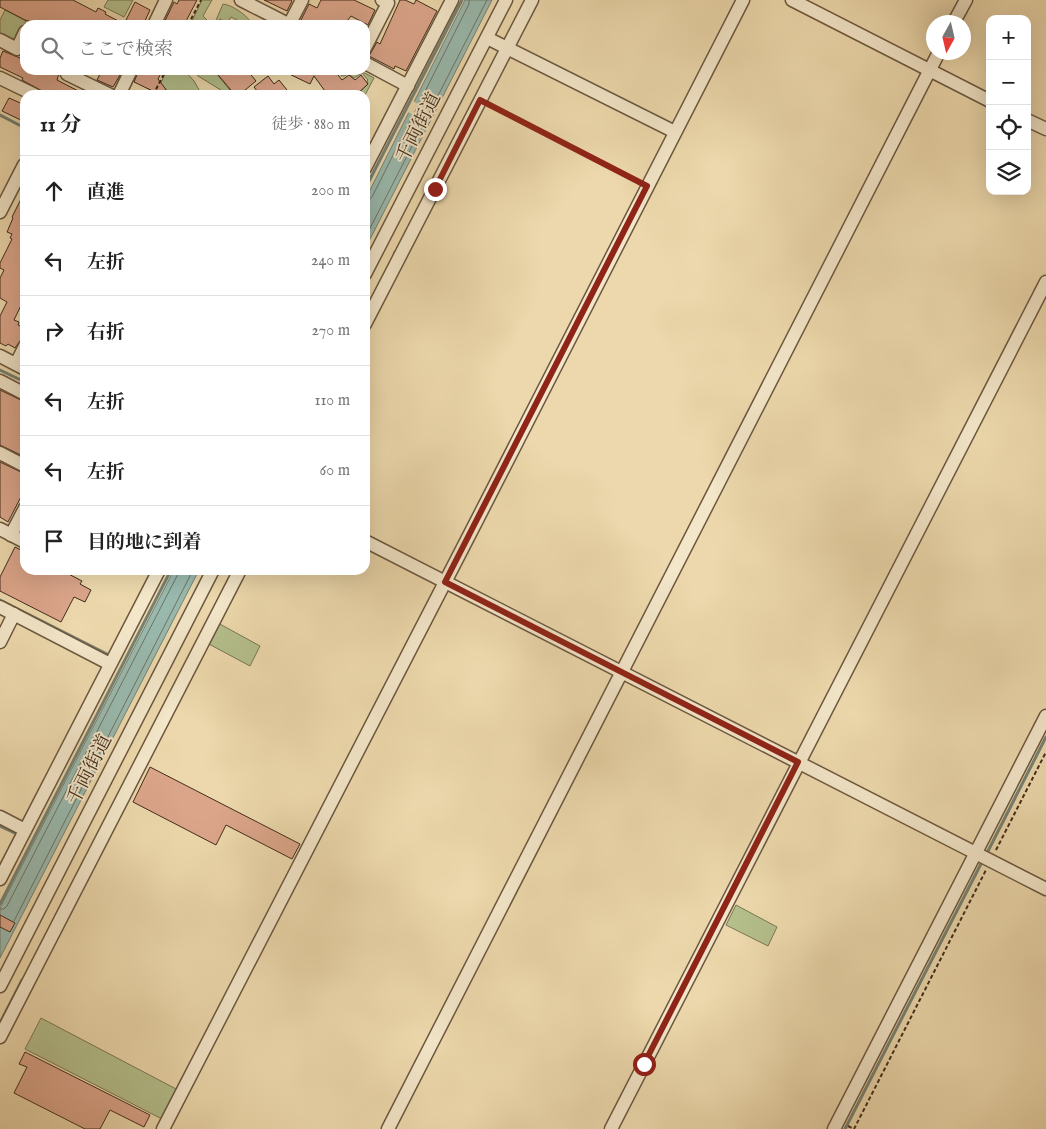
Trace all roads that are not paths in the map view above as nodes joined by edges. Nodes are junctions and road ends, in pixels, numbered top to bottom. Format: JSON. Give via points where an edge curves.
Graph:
{"nodes":[{"id":1,"x":241,"y":0,"type":"edge"},
{"id":2,"x":302,"y":0,"type":"edge"},
{"id":3,"x":382,"y":0,"type":"edge"},
{"id":4,"x":452,"y":0,"type":"edge"},
{"id":5,"x":506,"y":0,"type":"edge"},
{"id":6,"x":532,"y":0,"type":"edge"},
{"id":7,"x":743,"y":0,"type":"edge"},
{"id":8,"x":792,"y":0,"type":"edge"},
{"id":9,"x":966,"y":0,"type":"edge"},
{"id":10,"x":163,"y":1,"type":"edge"},
{"id":11,"x":958,"y":15,"type":"edge"},
{"id":12,"x":156,"y":20,"type":"edge"},
{"id":13,"x":280,"y":20,"type":"edge"},
{"id":14,"x":292,"y":20,"type":"edge"},
{"id":15,"x":370,"y":38,"type":"edge"},
{"id":16,"x":0,"y":40,"type":"edge"},
{"id":17,"x":20,"y":41,"type":"edge"},
{"id":18,"x":499,"y":44,"type":"junction"},
{"id":19,"x":937,"y":60,"type":"edge"},
{"id":20,"x":370,"y":67,"type":"edge"},
{"id":21,"x":933,"y":73,"type":"junction"},
{"id":22,"x":70,"y":75,"type":"edge"},
{"id":23,"x":129,"y":75,"type":"edge"},
{"id":24,"x":0,"y":78,"type":"edge"},
{"id":25,"x":408,"y":86,"type":"junction"},
{"id":26,"x":24,"y":90,"type":"edge"},
{"id":27,"x":100,"y":90,"type":"edge"},
{"id":28,"x":121,"y":90,"type":"edge"},
{"id":29,"x":986,"y":99,"type":"edge"},
{"id":30,"x":1031,"y":122,"type":"edge"},
{"id":31,"x":1046,"y":130,"type":"edge"},
{"id":32,"x":675,"y":132,"type":"junction"},
{"id":33,"x":370,"y":158,"type":"edge"},
{"id":34,"x":20,"y":173,"type":"edge"},
{"id":35,"x":415,"y":178,"type":"junction"},
{"id":36,"x":431,"y":187,"type":"junction"},
{"id":37,"x":0,"y":212,"type":"edge"},
{"id":38,"x":378,"y":248,"type":"junction"},
{"id":39,"x":395,"y":257,"type":"junction"},
{"id":40,"x":370,"y":264,"type":"edge"},
{"id":41,"x":1046,"y":282,"type":"edge"},
{"id":42,"x":370,"y":313,"type":"edge"},
{"id":43,"x":0,"y":356,"type":"edge"},
{"id":44,"x":20,"y":367,"type":"edge"},
{"id":45,"x":0,"y":381,"type":"edge"},
{"id":46,"x":20,"y":391,"type":"edge"},
{"id":47,"x":0,"y":453,"type":"edge"},
{"id":48,"x":20,"y":463,"type":"edge"},
{"id":49,"x":20,"y":514,"type":"edge"},
{"id":50,"x":6,"y":532,"type":"edge"},
{"id":51,"x":20,"y":539,"type":"edge"},
{"id":52,"x":370,"y":544,"type":"edge"},
{"id":53,"x":156,"y":575,"type":"edge"},
{"id":54,"x":210,"y":575,"type":"edge"},
{"id":55,"x":237,"y":575,"type":"edge"},
{"id":56,"x":449,"y":584,"type":"junction"},
{"id":57,"x":0,"y":607,"type":"edge"},
{"id":58,"x":14,"y":614,"type":"junction"},
{"id":59,"x":0,"y":642,"type":"edge"},
{"id":60,"x":171,"y":652,"type":"junction"},
{"id":61,"x":192,"y":663,"type":"junction"},
{"id":62,"x":110,"y":664,"type":"junction"},
{"id":63,"x":622,"y":672,"type":"junction"},
{"id":64,"x":140,"y":713,"type":"junction"},
{"id":65,"x":1046,"y":716,"type":"edge"},
{"id":66,"x":158,"y":722,"type":"junction"},
{"id":67,"x":798,"y":762,"type":"junction"},
{"id":68,"x":96,"y":799,"type":"junction"},
{"id":69,"x":113,"y":808,"type":"junction"},
{"id":70,"x":0,"y":817,"type":"edge"},
{"id":71,"x":25,"y":830,"type":"junction"},
{"id":72,"x":984,"y":857,"type":"junction"},
{"id":73,"x":0,"y":879,"type":"edge"},
{"id":74,"x":1046,"y":890,"type":"edge"},
{"id":75,"x":0,"y":986,"type":"edge"},
{"id":76,"x":0,"y":1037,"type":"edge"},
{"id":77,"x":163,"y":1129,"type":"edge"},
{"id":78,"x":388,"y":1129,"type":"edge"},
{"id":79,"x":611,"y":1129,"type":"edge"},
{"id":80,"x":834,"y":1129,"type":"edge"}],
"edges":[{"from":1,"to":13,"type":"street"},
{"from":2,"to":14,"type":"street"},
{"from":3,"to":15,"type":"street","via":[[388,3]]},
{"from":4,"to":25,"type":"street"},
{"from":5,"to":18,"type":"street","name":"千両街道"},
{"from":6,"to":18,"type":"street"},
{"from":7,"to":32,"type":"street"},
{"from":8,"to":21,"type":"street"},
{"from":9,"to":11,"type":"street"},
{"from":10,"to":12,"type":"street"},
{"from":16,"to":17,"type":"street","via":[[16,48]]},
{"from":18,"to":32,"type":"street"},
{"from":18,"to":35,"type":"street","name":"千両街道"},
{"from":18,"to":36,"type":"street","via":[[480,100]]},
{"from":19,"to":21,"type":"street"},
{"from":20,"to":25,"type":"street"},
{"from":21,"to":29,"type":"street"},
{"from":21,"to":63,"type":"street"},
{"from":22,"to":27,"type":"street"},
{"from":23,"to":28,"type":"street"},
{"from":24,"to":26,"type":"street"},
{"from":25,"to":33,"type":"street"},
{"from":30,"to":31,"type":"street"},
{"from":32,"to":56,"type":"street"},
{"from":34,"to":37,"type":"street"},
{"from":35,"to":36,"type":"street"},
{"from":35,"to":38,"type":"street","name":"千両街道"},
{"from":36,"to":39,"type":"street"},
{"from":38,"to":39,"type":"street"},
{"from":38,"to":40,"type":"street","name":"千両街道"},
{"from":39,"to":42,"type":"street"},
{"from":41,"to":67,"type":"street"},
{"from":43,"to":44,"type":"street"},
{"from":45,"to":46,"type":"street"},
{"from":47,"to":48,"type":"street"},
{"from":49,"to":50,"type":"street"},
{"from":50,"to":51,"type":"street"},
{"from":52,"to":56,"type":"street"},
{"from":53,"to":62,"type":"street"},
{"from":54,"to":60,"type":"street","name":"千両街道"},
{"from":55,"to":61,"type":"street"},
{"from":56,"to":63,"type":"street"},
{"from":56,"to":77,"type":"street"},
{"from":57,"to":58,"type":"street"},
{"from":58,"to":59,"type":"street"},
{"from":58,"to":62,"type":"street"},
{"from":60,"to":61,"type":"street"},
{"from":60,"to":64,"type":"street","name":"千両街道"},
{"from":61,"to":66,"type":"street"},
{"from":62,"to":71,"type":"street"},
{"from":63,"to":67,"type":"street"},
{"from":63,"to":78,"type":"street"},
{"from":64,"to":66,"type":"street"},
{"from":64,"to":68,"type":"street","name":"千両街道"},
{"from":65,"to":72,"type":"street"},
{"from":66,"to":69,"type":"street"},
{"from":67,"to":72,"type":"street"},
{"from":67,"to":79,"type":"street"},
{"from":68,"to":69,"type":"street"},
{"from":68,"to":75,"type":"street","name":"千両街道"},
{"from":69,"to":76,"type":"street"},
{"from":70,"to":71,"type":"street"},
{"from":71,"to":73,"type":"street"},
{"from":72,"to":74,"type":"street"},
{"from":72,"to":80,"type":"street"}]}
